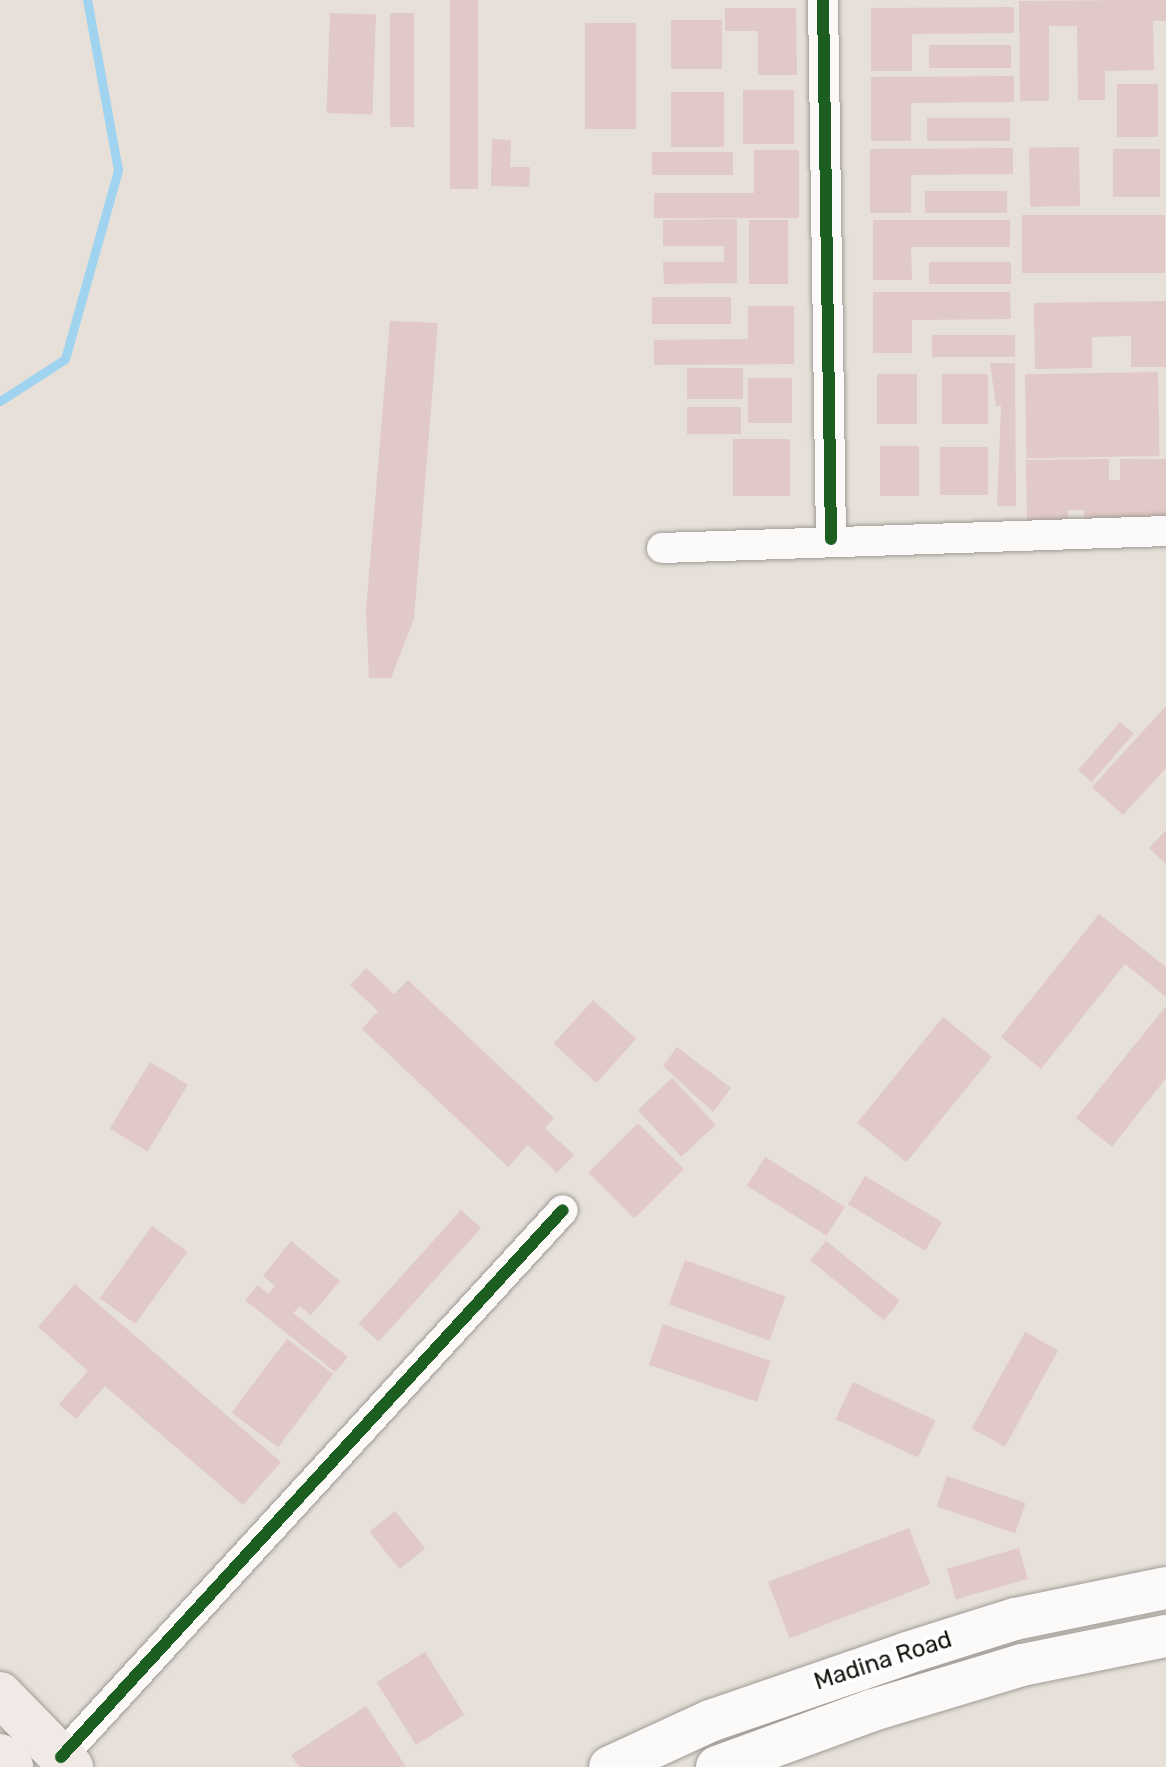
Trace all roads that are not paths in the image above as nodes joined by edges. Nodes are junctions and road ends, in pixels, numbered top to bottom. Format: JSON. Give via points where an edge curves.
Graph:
{"nodes":[{"id":1,"x":823,"y":0,"type":"edge"},
{"id":2,"x":1166,"y":531,"type":"edge"},
{"id":3,"x":831,"y":539,"type":"junction"},
{"id":4,"x":662,"y":548,"type":"dead end"},
{"id":5,"x":563,"y":1210,"type":"dead end"},
{"id":6,"x":1166,"y":1588,"type":"edge"},
{"id":7,"x":1166,"y":1636,"type":"edge"},
{"id":8,"x":0,"y":1694,"type":"edge"},
{"id":9,"x":0,"y":1756,"type":"edge"},
{"id":10,"x":66,"y":1762,"type":"edge"},
{"id":11,"x":11,"y":1767,"type":"edge"},
{"id":12,"x":610,"y":1767,"type":"edge"},
{"id":13,"x":717,"y":1767,"type":"edge"}],
"edges":[{"from":1,"to":3,"type":"street"},
{"from":2,"to":3,"type":"street"},
{"from":3,"to":4,"type":"street"},
{"from":5,"to":10,"type":"street"},
{"from":6,"to":12,"type":"main road","name":"Madina Road","via":[[1015,1619],[920,1649],[710,1721]]},
{"from":7,"to":13,"type":"main road","name":"Madina Road","via":[[991,1674],[822,1727]]},
{"from":8,"to":10,"type":"highway"},
{"from":9,"to":11,"type":"highway"}]}
